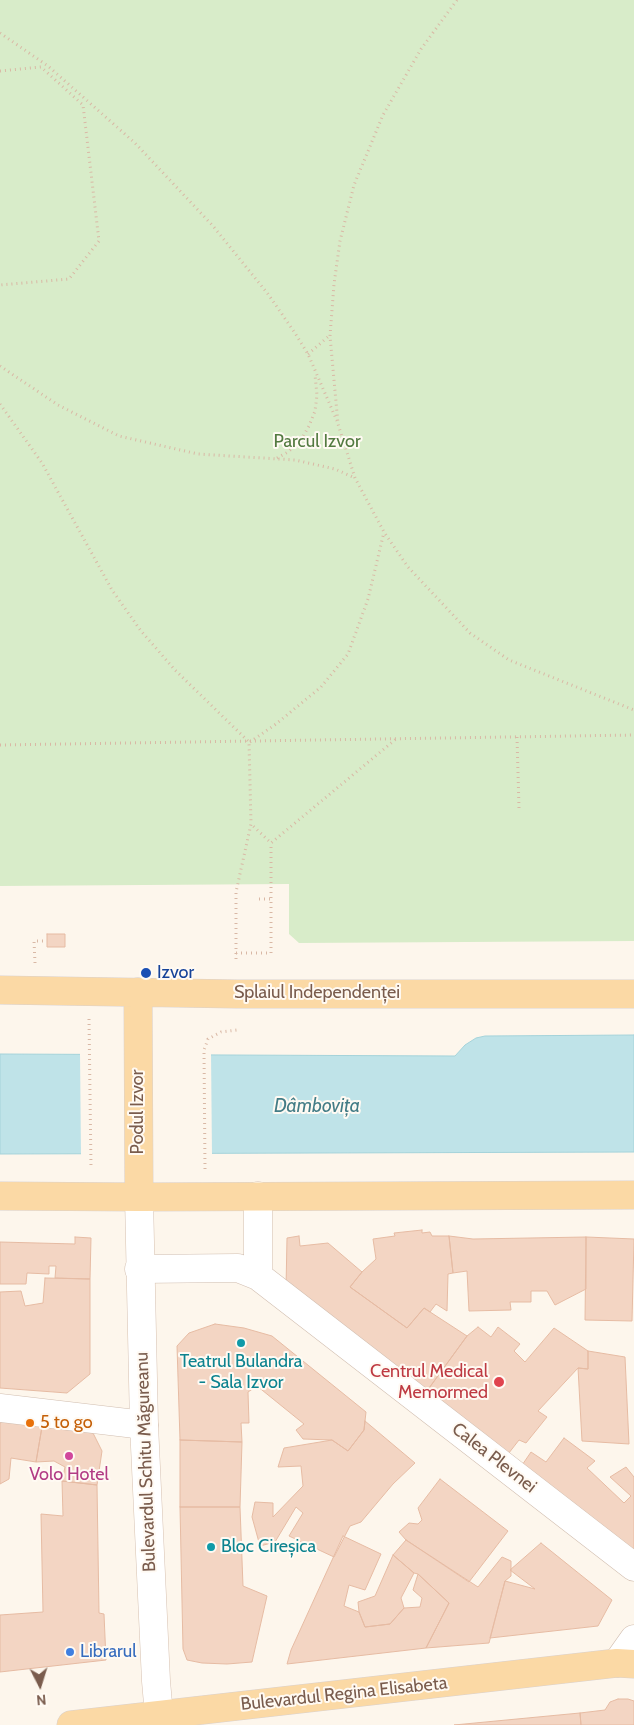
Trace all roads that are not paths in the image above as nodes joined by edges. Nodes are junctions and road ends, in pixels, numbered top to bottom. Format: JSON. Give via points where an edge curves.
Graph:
{"nodes":[{"id":1,"x":0,"y":990,"type":"edge"},
{"id":2,"x":138,"y":992,"type":"junction"},
{"id":3,"x":634,"y":994,"type":"edge"},
{"id":4,"x":138,"y":1185,"type":"junction"},
{"id":5,"x":634,"y":1195,"type":"edge"},
{"id":6,"x":0,"y":1196,"type":"edge"},
{"id":7,"x":258,"y":1196,"type":"junction"},
{"id":8,"x":139,"y":1269,"type":"junction"},
{"id":9,"x":258,"y":1276,"type":"junction"},
{"id":10,"x":0,"y":1408,"type":"edge"},
{"id":11,"x":144,"y":1425,"type":"junction"},
{"id":12,"x":634,"y":1567,"type":"edge"},
{"id":13,"x":634,"y":1639,"type":"edge"},
{"id":14,"x":628,"y":1662,"type":"edge"},
{"id":15,"x":161,"y":1720,"type":"edge"},
{"id":16,"x":71,"y":1725,"type":"edge"}],
"edges":[{"from":1,"to":2,"type":"main road","name":"Splaiul Independenței"},
{"from":2,"to":3,"type":"main road","name":"Splaiul Independenței"},
{"from":2,"to":4,"type":"main road","name":"Podul Izvor"},
{"from":4,"to":6,"type":"main road"},
{"from":4,"to":7,"type":"main road"},
{"from":4,"to":8,"type":"street","name":"Bulevardul Schitu Măgureanu"},
{"from":5,"to":7,"type":"main road"},
{"from":7,"to":9,"type":"street"},
{"from":8,"to":9,"type":"street","name":"Calea Plevnei","via":[[238,1268]]},
{"from":8,"to":11,"type":"street","name":"Bulevardul Schitu Măgureanu"},
{"from":9,"to":12,"type":"street","name":"Calea Plevnei"},
{"from":10,"to":11,"type":"street"},
{"from":11,"to":15,"type":"street","name":"Bulevardul Schitu Măgureanu"},
{"from":13,"to":14,"type":"street"},
{"from":14,"to":15,"type":"main road","name":"Bulevardul Regina Elisabeta"},
{"from":15,"to":16,"type":"main road","name":"Bulevardul Regina Elisabeta"}]}
